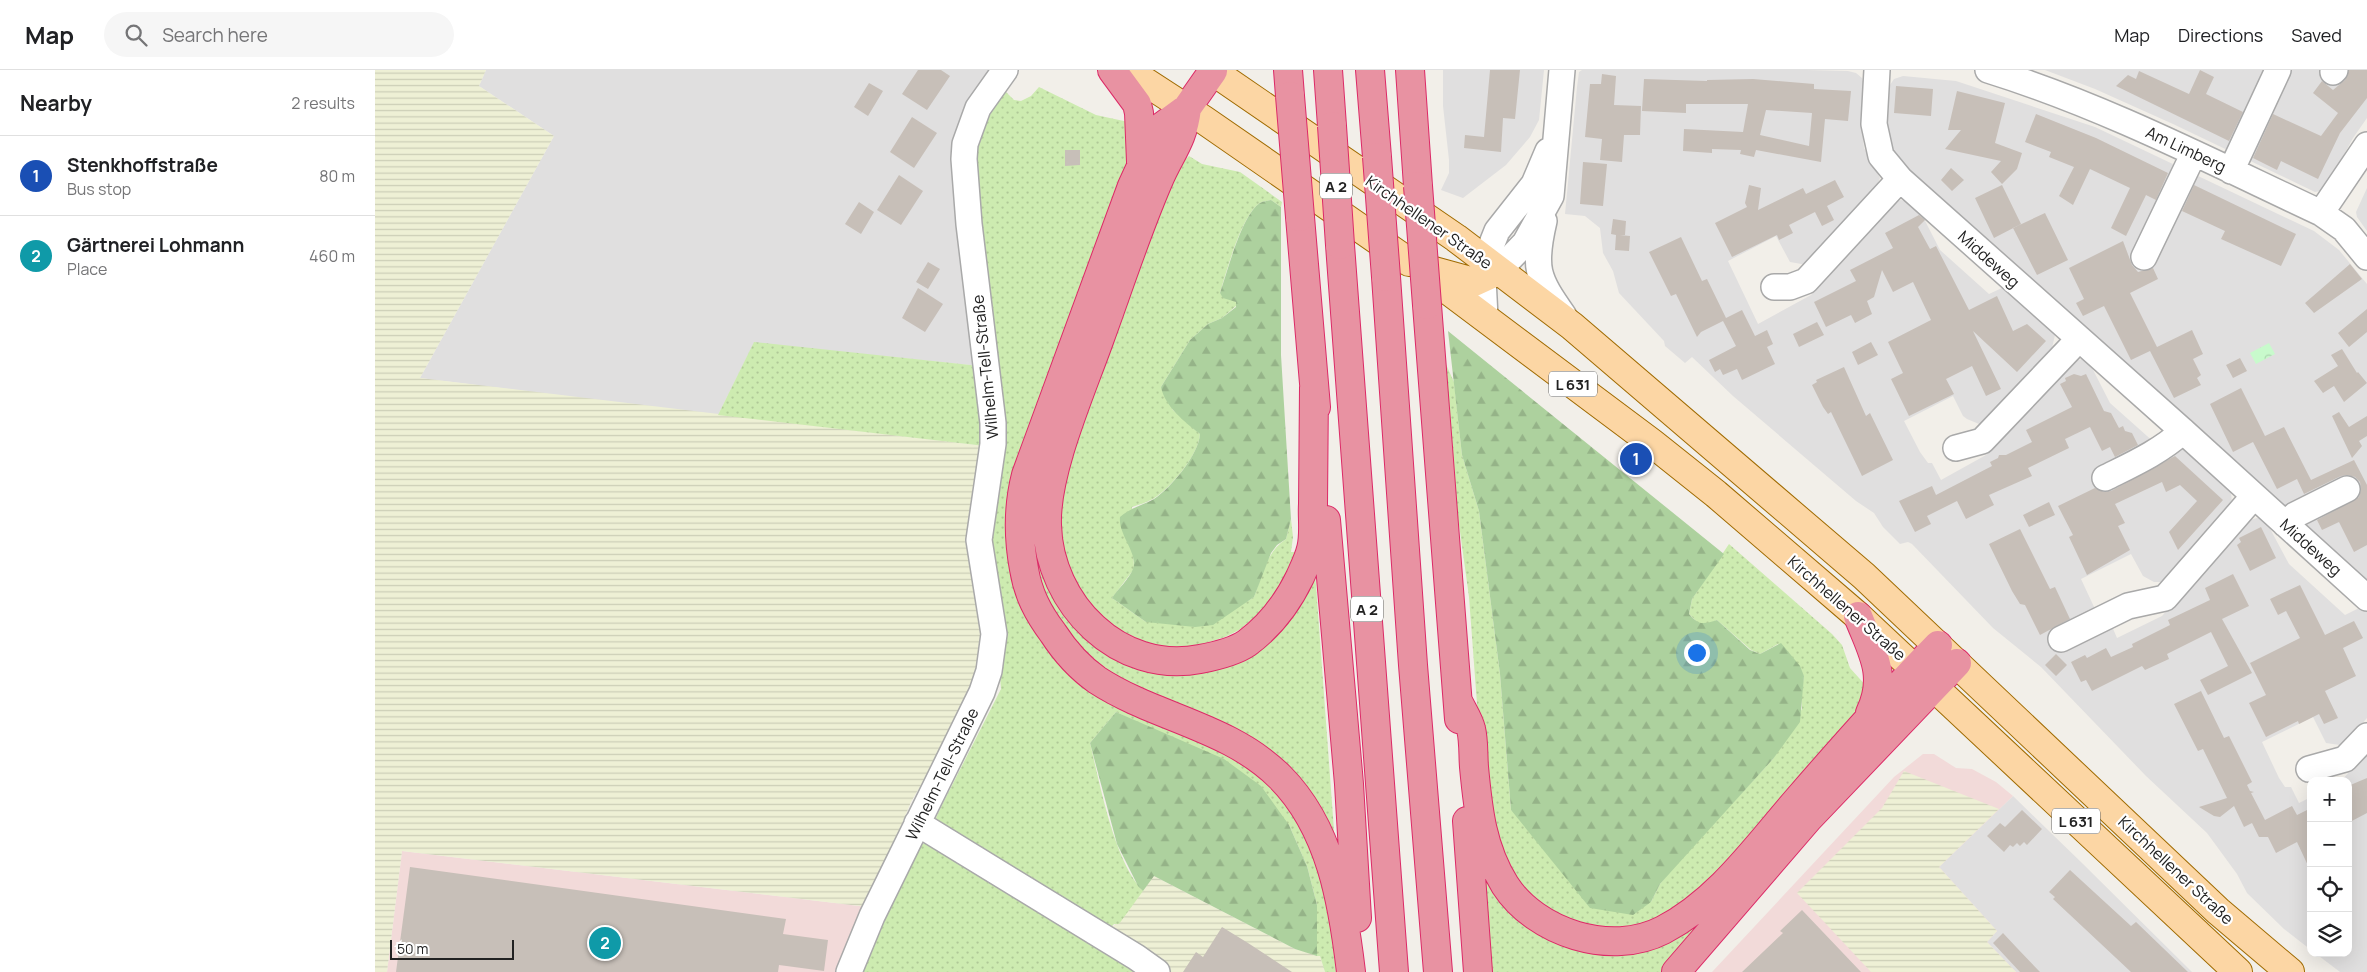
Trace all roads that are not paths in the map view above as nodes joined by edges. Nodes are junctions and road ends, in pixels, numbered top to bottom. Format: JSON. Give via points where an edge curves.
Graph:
{"nodes":[{"id":1,"x":1005,"y":70,"type":"edge"},
{"id":2,"x":1112,"y":70,"type":"edge"},
{"id":3,"x":1127,"y":70,"type":"edge"},
{"id":4,"x":1328,"y":70,"type":"edge"},
{"id":5,"x":1370,"y":70,"type":"edge"},
{"id":6,"x":1409,"y":70,"type":"edge"},
{"id":7,"x":1562,"y":70,"type":"edge"},
{"id":8,"x":1877,"y":70,"type":"edge"},
{"id":9,"x":1988,"y":70,"type":"edge"},
{"id":10,"x":2277,"y":70,"type":"edge"},
{"id":11,"x":1212,"y":71,"type":"edge"},
{"id":12,"x":1289,"y":83,"type":"edge"},
{"id":13,"x":1187,"y":108,"type":"junction"},
{"id":14,"x":1555,"y":135,"type":"junction"},
{"id":15,"x":2367,"y":146,"type":"edge"},
{"id":16,"x":2193,"y":153,"type":"junction"},
{"id":17,"x":1141,"y":165,"type":"junction"},
{"id":18,"x":2231,"y":171,"type":"junction"},
{"id":19,"x":1900,"y":179,"type":"junction"},
{"id":20,"x":1551,"y":196,"type":"junction"},
{"id":21,"x":2321,"y":214,"type":"junction"},
{"id":22,"x":1503,"y":223,"type":"junction"},
{"id":23,"x":1456,"y":238,"type":"junction"},
{"id":24,"x":2144,"y":257,"type":"dead end"},
{"id":25,"x":2367,"y":257,"type":"edge"},
{"id":26,"x":1423,"y":269,"type":"junction"},
{"id":27,"x":1489,"y":270,"type":"junction"},
{"id":28,"x":1774,"y":287,"type":"dead end"},
{"id":29,"x":1485,"y":318,"type":"junction"},
{"id":30,"x":1571,"y":326,"type":"junction"},
{"id":31,"x":2079,"y":339,"type":"junction"},
{"id":32,"x":1314,"y":388,"type":"junction"},
{"id":33,"x":2183,"y":431,"type":"junction"},
{"id":34,"x":1956,"y":448,"type":"dead end"},
{"id":35,"x":2105,"y":478,"type":"dead end"},
{"id":36,"x":2347,"y":489,"type":"dead end"},
{"id":37,"x":2254,"y":496,"type":"junction"},
{"id":38,"x":2285,"y":524,"type":"junction"},
{"id":39,"x":2367,"y":598,"type":"edge"},
{"id":40,"x":1858,"y":616,"type":"junction"},
{"id":41,"x":2061,"y":639,"type":"dead end"},
{"id":42,"x":1947,"y":654,"type":"junction"},
{"id":43,"x":1924,"y":677,"type":"junction"},
{"id":44,"x":1458,"y":701,"type":"junction"},
{"id":45,"x":1866,"y":721,"type":"junction"},
{"id":46,"x":2367,"y":736,"type":"edge"},
{"id":47,"x":2309,"y":769,"type":"dead end"},
{"id":48,"x":917,"y":823,"type":"junction"},
{"id":49,"x":849,"y":972,"type":"edge"},
{"id":50,"x":1157,"y":972,"type":"edge"},
{"id":51,"x":1351,"y":972,"type":"edge"},
{"id":52,"x":1359,"y":972,"type":"edge"},
{"id":53,"x":1394,"y":972,"type":"edge"},
{"id":54,"x":1438,"y":972,"type":"edge"},
{"id":55,"x":1478,"y":972,"type":"edge"},
{"id":56,"x":1676,"y":972,"type":"edge"},
{"id":57,"x":2239,"y":972,"type":"edge"},
{"id":58,"x":2290,"y":972,"type":"edge"}],
"edges":[{"from":1,"to":48,"type":"street","name":"Wilhelm-Tell-Straße","via":[[978,108],[965,144],[964,160],[993,423],[979,540],[993,627],[993,650],[982,692]]},
{"from":2,"to":17,"type":"highway","via":[[1137,104]]},
{"from":3,"to":13,"type":"main road","name":"Kirchhellener Straße","number":"L 631"},
{"from":4,"to":53,"type":"highway","number":"A 2","bridge":true},
{"from":5,"to":54,"type":"highway","bridge":true},
{"from":6,"to":44,"type":"highway","bridge":true},
{"from":7,"to":14,"type":"street"},
{"from":8,"to":19,"type":"street","name":"Middeweg","via":[[1874,124],[1881,156]]},
{"from":9,"to":16,"type":"street","name":"Am Limberg","via":[[2072,98]]},
{"from":10,"to":18,"type":"street"},
{"from":11,"to":13,"type":"highway"},
{"from":11,"to":23,"type":"main road","name":"Kirchhellener Straße","number":"L 631"},
{"from":12,"to":32,"type":"highway","bridge":true},
{"from":13,"to":17,"type":"highway","via":[[1161,127]]},
{"from":13,"to":26,"type":"main road","name":"Kirchhellener Straße","number":"L 631"},
{"from":13,"to":32,"type":"highway","via":[[1184,130],[1154,191],[1075,406],[1049,492],[1046,524],[1049,548],[1057,575],[1081,617],[1115,644],[1138,655],[1162,661],[1218,656],[1245,644],[1267,626],[1301,576],[1312,547]]},
{"from":14,"to":20,"type":"street"},
{"from":14,"to":22,"type":"street","via":[[1534,184]]},
{"from":15,"to":21,"type":"street"},
{"from":16,"to":18,"type":"street","name":"Am Limberg"},
{"from":16,"to":24,"type":"street"},
{"from":17,"to":51,"type":"highway","via":[[1026,475],[1019,514],[1026,584],[1040,616],[1059,643],[1097,680],[1235,742],[1280,777],[1297,796],[1315,823],[1330,864],[1344,912]]},
{"from":18,"to":21,"type":"street","name":"Am Limberg"},
{"from":19,"to":28,"type":"street","via":[[1806,281],[1790,287]]},
{"from":19,"to":31,"type":"street","name":"Middeweg"},
{"from":20,"to":27,"type":"street","via":[[1525,243]]},
{"from":20,"to":30,"type":"street","name":"Kirchhellener Straße","via":[[1538,248],[1539,271],[1542,283]]},
{"from":21,"to":25,"type":"street","name":"Am Limberg","via":[[2343,229]]},
{"from":22,"to":23,"type":"street"},
{"from":22,"to":27,"type":"street","via":[[1497,231]]},
{"from":23,"to":27,"type":"main road","name":"Kirchhellener Straße","number":"L 631"},
{"from":26,"to":27,"type":"main road","name":"Kirchhellener Straße","via":[[1474,282]]},
{"from":26,"to":29,"type":"main road","name":"Kirchhellener Straße","number":"L 631"},
{"from":27,"to":29,"type":"street"},
{"from":27,"to":30,"type":"main road","name":"Kirchhellener Straße","number":"L 631"},
{"from":29,"to":40,"type":"main road","name":"Kirchhellener Straße","number":"L 631","via":[[1709,489]]},
{"from":30,"to":42,"type":"main road","name":"Kirchhellener Straße","number":"L 631","via":[[1856,569]]},
{"from":31,"to":33,"type":"street","name":"Middeweg"},
{"from":31,"to":34,"type":"street","via":[[1982,441]]},
{"from":32,"to":52,"type":"highway","via":[[1349,784]]},
{"from":33,"to":35,"type":"street","via":[[2147,457]]},
{"from":33,"to":37,"type":"street","name":"Middeweg"},
{"from":36,"to":38,"type":"street","via":[[2295,515]]},
{"from":37,"to":38,"type":"street","name":"Middeweg"},
{"from":37,"to":41,"type":"street","via":[[2165,598],[2128,606]]},
{"from":38,"to":39,"type":"street","name":"Middeweg"},
{"from":40,"to":43,"type":"main road","name":"Kirchhellener Straße","number":"L 631"},
{"from":40,"to":45,"type":"highway","via":[[1879,675],[1878,697]]},
{"from":42,"to":43,"type":"highway"},
{"from":42,"to":58,"type":"main road","name":"Kirchhellener Straße","number":"L 631","via":[[2219,911]]},
{"from":43,"to":45,"type":"highway"},
{"from":43,"to":56,"type":"highway","via":[[1808,819]]},
{"from":43,"to":57,"type":"main road","name":"Kirchhellener Straße","number":"L 631"},
{"from":44,"to":45,"type":"highway","via":[[1471,728],[1483,835],[1487,850],[1506,886],[1527,911],[1550,927],[1579,936],[1619,940],[1661,931],[1684,918],[1718,889]]},
{"from":44,"to":55,"type":"highway"},
{"from":46,"to":47,"type":"street","via":[[2345,760]]},
{"from":48,"to":49,"type":"street","name":"Wilhelm-Tell-Straße"},
{"from":48,"to":50,"type":"street","via":[[1128,951]]}]}
